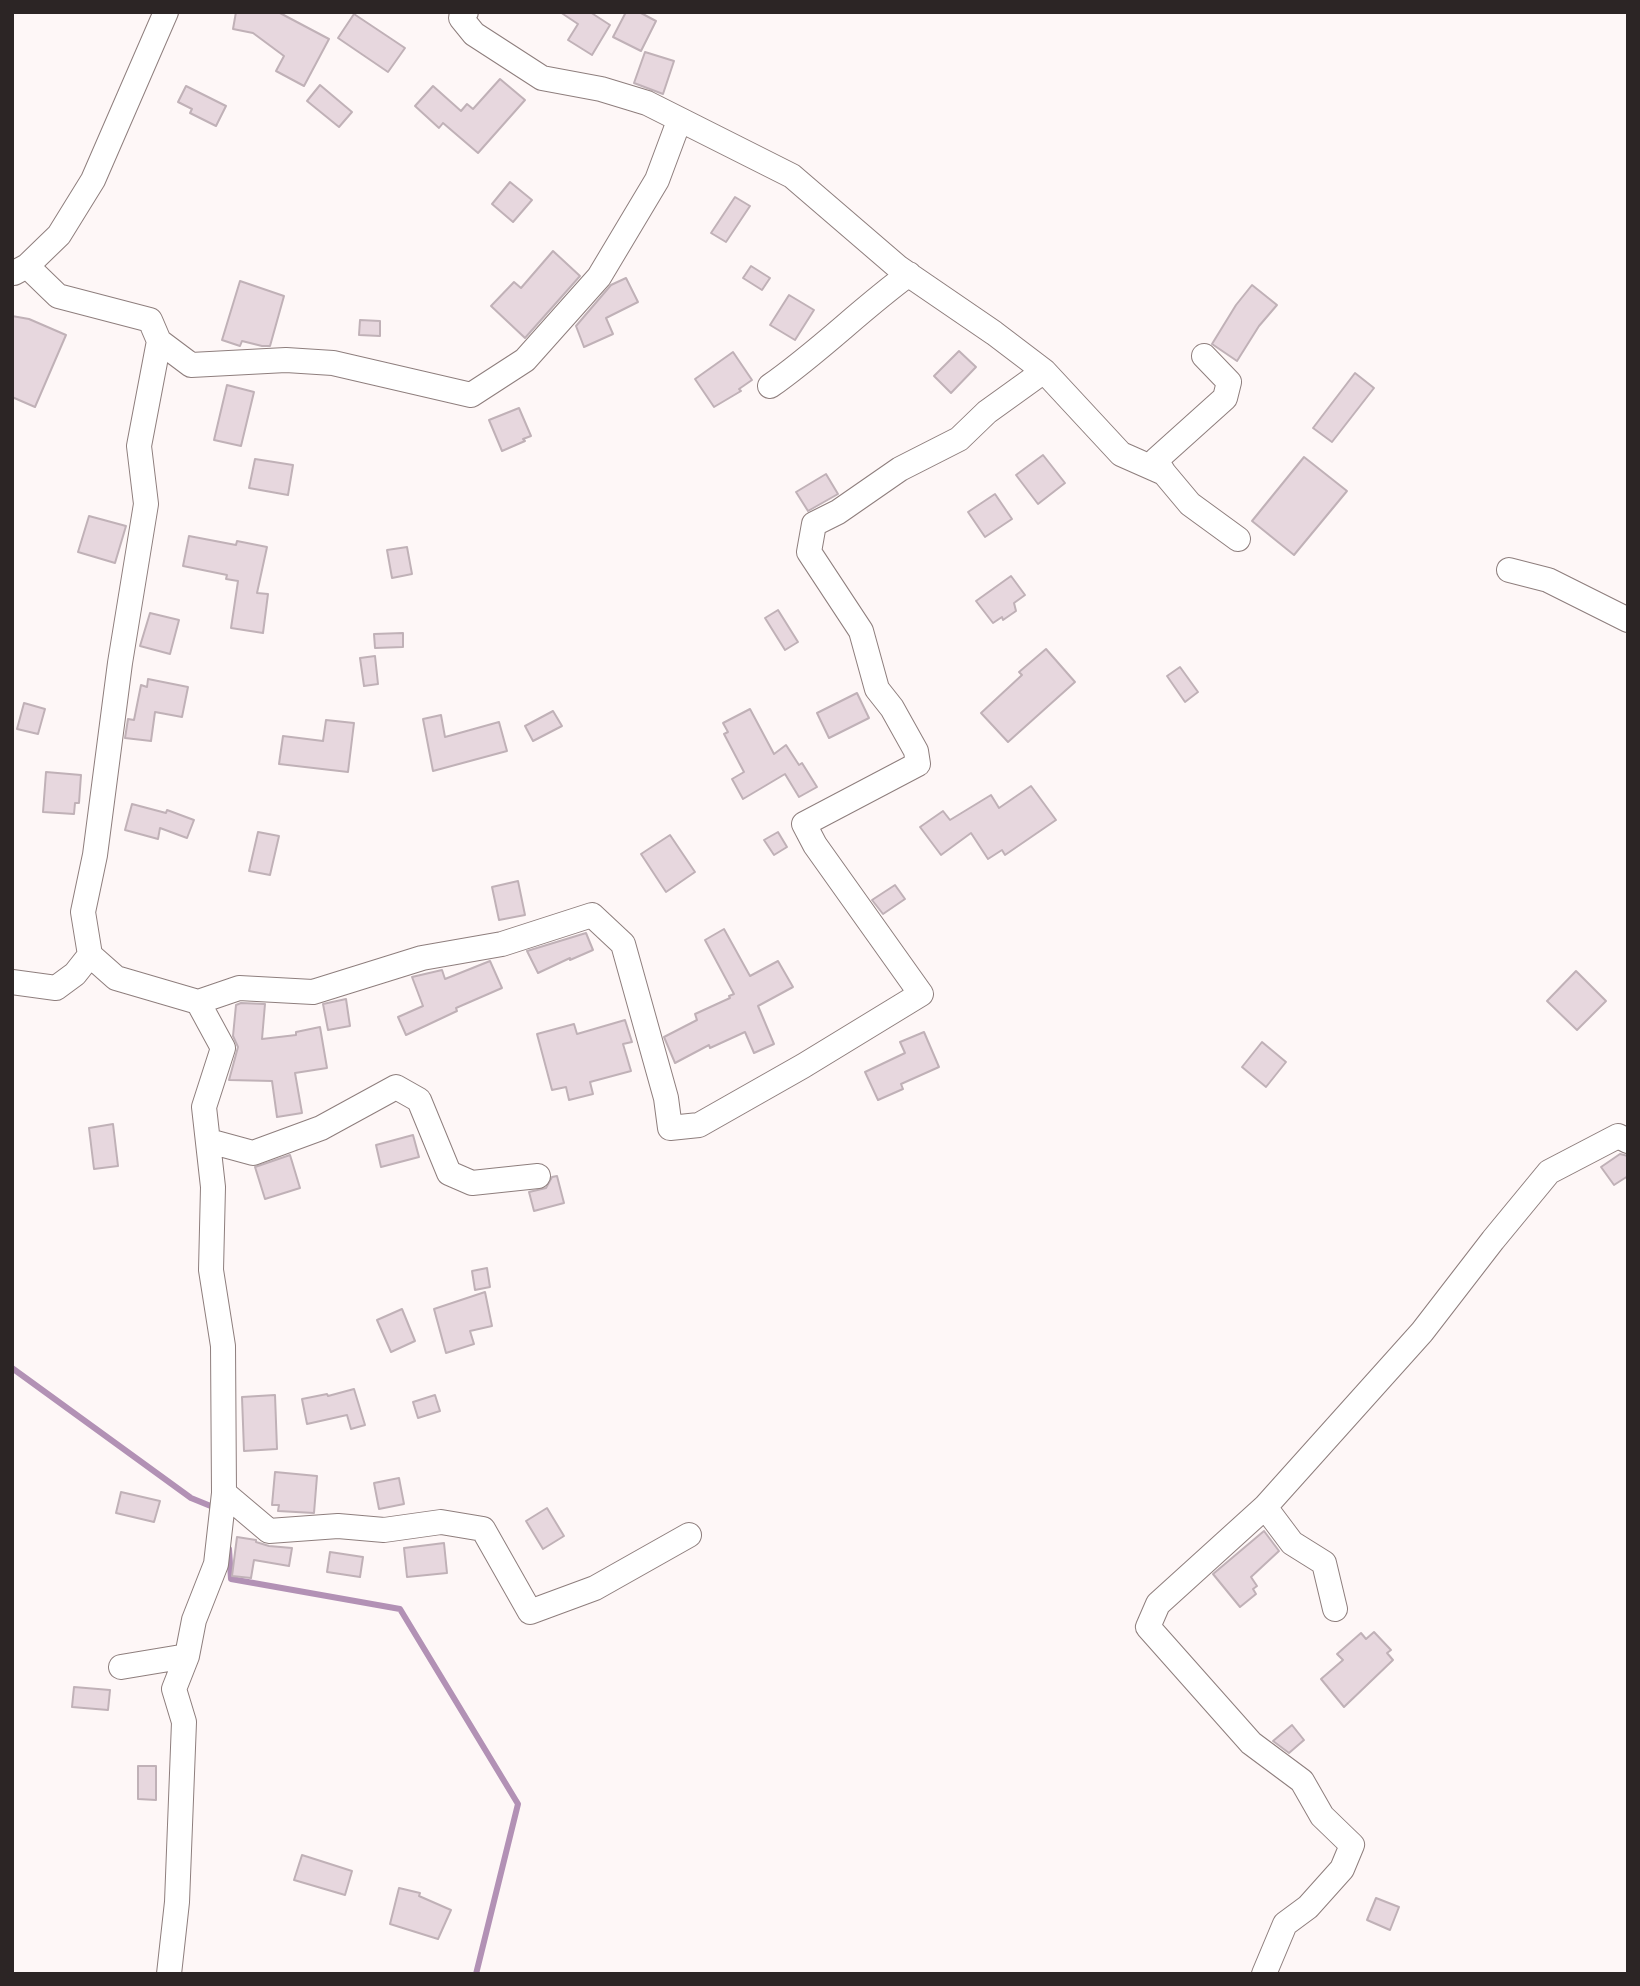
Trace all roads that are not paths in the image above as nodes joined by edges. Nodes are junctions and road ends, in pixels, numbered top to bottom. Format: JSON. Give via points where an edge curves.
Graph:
{"nodes":[{"id":1,"x":166,"y":12,"type":"edge"},
{"id":2,"x":466,"y":12,"type":"edge"},
{"id":3,"x":679,"y":121,"type":"junction"},
{"id":4,"x":19,"y":270,"type":"edge"},
{"id":5,"x":909,"y":274,"type":"junction"},
{"id":6,"x":159,"y":341,"type":"junction"},
{"id":7,"x":1204,"y":356,"type":"dead end"},
{"id":8,"x":1044,"y":371,"type":"junction"},
{"id":9,"x":770,"y":386,"type":"dead end"},
{"id":10,"x":1164,"y":473,"type":"junction"},
{"id":11,"x":1238,"y":539,"type":"dead end"},
{"id":12,"x":1508,"y":570,"type":"dead end"},
{"id":13,"x":1628,"y":620,"type":"edge"},
{"id":14,"x":90,"y":955,"type":"junction"},
{"id":15,"x":12,"y":982,"type":"edge"},
{"id":16,"x":198,"y":1002,"type":"junction"},
{"id":17,"x":209,"y":1141,"type":"junction"},
{"id":18,"x":1628,"y":1141,"type":"edge"},
{"id":19,"x":538,"y":1176,"type":"dead end"},
{"id":20,"x":224,"y":1493,"type":"junction"},
{"id":21,"x":1265,"y":1507,"type":"junction"},
{"id":22,"x":689,"y":1535,"type":"dead end"},
{"id":23,"x":1335,"y":1609,"type":"dead end"},
{"id":24,"x":187,"y":1656,"type":"junction"},
{"id":25,"x":121,"y":1667,"type":"dead end"},
{"id":26,"x":169,"y":1974,"type":"edge"},
{"id":27,"x":1264,"y":1974,"type":"edge"}],
"edges":[{"from":1,"to":4,"type":"street","via":[[93,180],[59,235]]},
{"from":2,"to":3,"type":"street","via":[[461,19],[474,34],[542,78],[601,89]]},
{"from":3,"to":5,"type":"street","via":[[792,176]]},
{"from":3,"to":6,"type":"street","via":[[657,180],[599,277],[525,360],[471,395],[333,363],[286,360],[191,365]]},
{"from":4,"to":6,"type":"street","via":[[58,296],[150,320]]},
{"from":5,"to":8,"type":"street"},
{"from":5,"to":9,"type":"street"},
{"from":6,"to":14,"type":"street","via":[[139,446],[146,504],[83,912]]},
{"from":7,"to":10,"type":"street","via":[[1229,382],[1225,398],[1156,460]]},
{"from":8,"to":10,"type":"street","via":[[1121,454]]},
{"from":8,"to":16,"type":"street","via":[[987,412],[959,439],[900,469],[814,524],[809,552],[862,631],[877,689],[916,751],[918,764],[804,824],[921,994],[699,1125],[670,1128],[666,1098],[623,944],[592,915],[502,944],[422,958],[313,992],[239,988]]},
{"from":10,"to":11,"type":"street","via":[[1190,504]]},
{"from":12,"to":13,"type":"street","via":[[1548,580]]},
{"from":14,"to":15,"type":"street","via":[[56,988]]},
{"from":14,"to":16,"type":"street","via":[[116,978]]},
{"from":16,"to":17,"type":"street","via":[[223,1048],[204,1107]]},
{"from":17,"to":19,"type":"street","via":[[253,1153],[321,1128],[396,1087],[419,1101],[449,1173],[472,1183]]},
{"from":17,"to":20,"type":"street","via":[[214,1187],[211,1270],[223,1346]]},
{"from":18,"to":21,"type":"street","via":[[1618,1136],[1549,1172],[1422,1332]]},
{"from":20,"to":22,"type":"street","via":[[268,1531],[338,1526],[384,1530],[441,1522],[483,1529],[530,1612],[595,1588]]},
{"from":20,"to":24,"type":"street","via":[[216,1564],[194,1620]]},
{"from":21,"to":23,"type":"street","via":[[1292,1543],[1324,1563]]},
{"from":21,"to":27,"type":"street","via":[[1158,1604],[1148,1627],[1251,1743],[1302,1781],[1322,1816],[1352,1845],[1342,1868],[1308,1907],[1285,1924]]},
{"from":24,"to":25,"type":"street"},
{"from":24,"to":26,"type":"street","via":[[174,1689],[184,1722],[177,1902]]}]}
